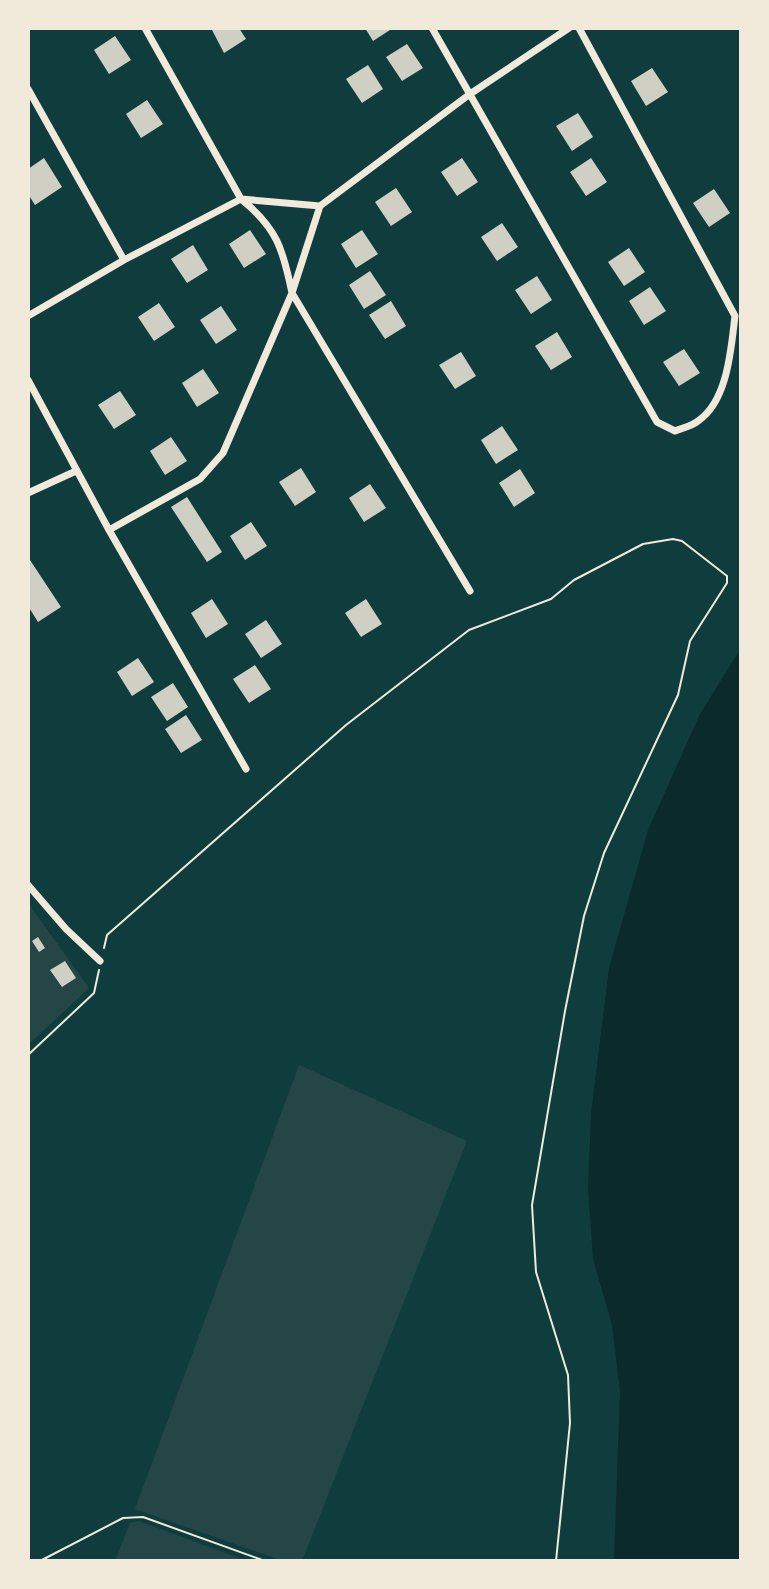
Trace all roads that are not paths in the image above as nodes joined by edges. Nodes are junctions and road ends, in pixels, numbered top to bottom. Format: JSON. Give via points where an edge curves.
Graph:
{"nodes":[{"id":1,"x":145,"y":28,"type":"edge"},
{"id":2,"x":432,"y":28,"type":"edge"},
{"id":3,"x":569,"y":28,"type":"edge"},
{"id":4,"x":579,"y":28,"type":"edge"},
{"id":5,"x":28,"y":89,"type":"edge"},
{"id":6,"x":470,"y":94,"type":"junction"},
{"id":7,"x":241,"y":199,"type":"junction"},
{"id":8,"x":320,"y":206,"type":"junction"},
{"id":9,"x":124,"y":260,"type":"junction"},
{"id":10,"x":292,"y":293,"type":"junction"},
{"id":11,"x":28,"y":316,"type":"edge"},
{"id":12,"x":28,"y":380,"type":"edge"},
{"id":13,"x":76,"y":471,"type":"junction"},
{"id":14,"x":28,"y":493,"type":"edge"},
{"id":15,"x":109,"y":530,"type":"junction"},
{"id":16,"x":470,"y":591,"type":"dead end"},
{"id":17,"x":246,"y":769,"type":"dead end"},
{"id":18,"x":28,"y":885,"type":"edge"},
{"id":19,"x":100,"y":961,"type":"road end"}],
"edges":[{"from":1,"to":7,"type":"street"},
{"from":2,"to":6,"type":"street"},
{"from":3,"to":6,"type":"street"},
{"from":4,"to":6,"type":"street","via":[[735,316],[730,357],[716,397],[700,421],[675,431],[657,422]]},
{"from":5,"to":9,"type":"street"},
{"from":6,"to":8,"type":"street"},
{"from":7,"to":8,"type":"street"},
{"from":7,"to":9,"type":"street"},
{"from":7,"to":10,"type":"street","via":[[266,220],[277,240]]},
{"from":8,"to":10,"type":"street"},
{"from":9,"to":11,"type":"street"},
{"from":10,"to":15,"type":"street","via":[[223,453],[200,479]]},
{"from":10,"to":16,"type":"street"},
{"from":12,"to":13,"type":"street"},
{"from":13,"to":14,"type":"street"},
{"from":13,"to":15,"type":"street"},
{"from":15,"to":17,"type":"street"},
{"from":18,"to":19,"type":"street"}]}
